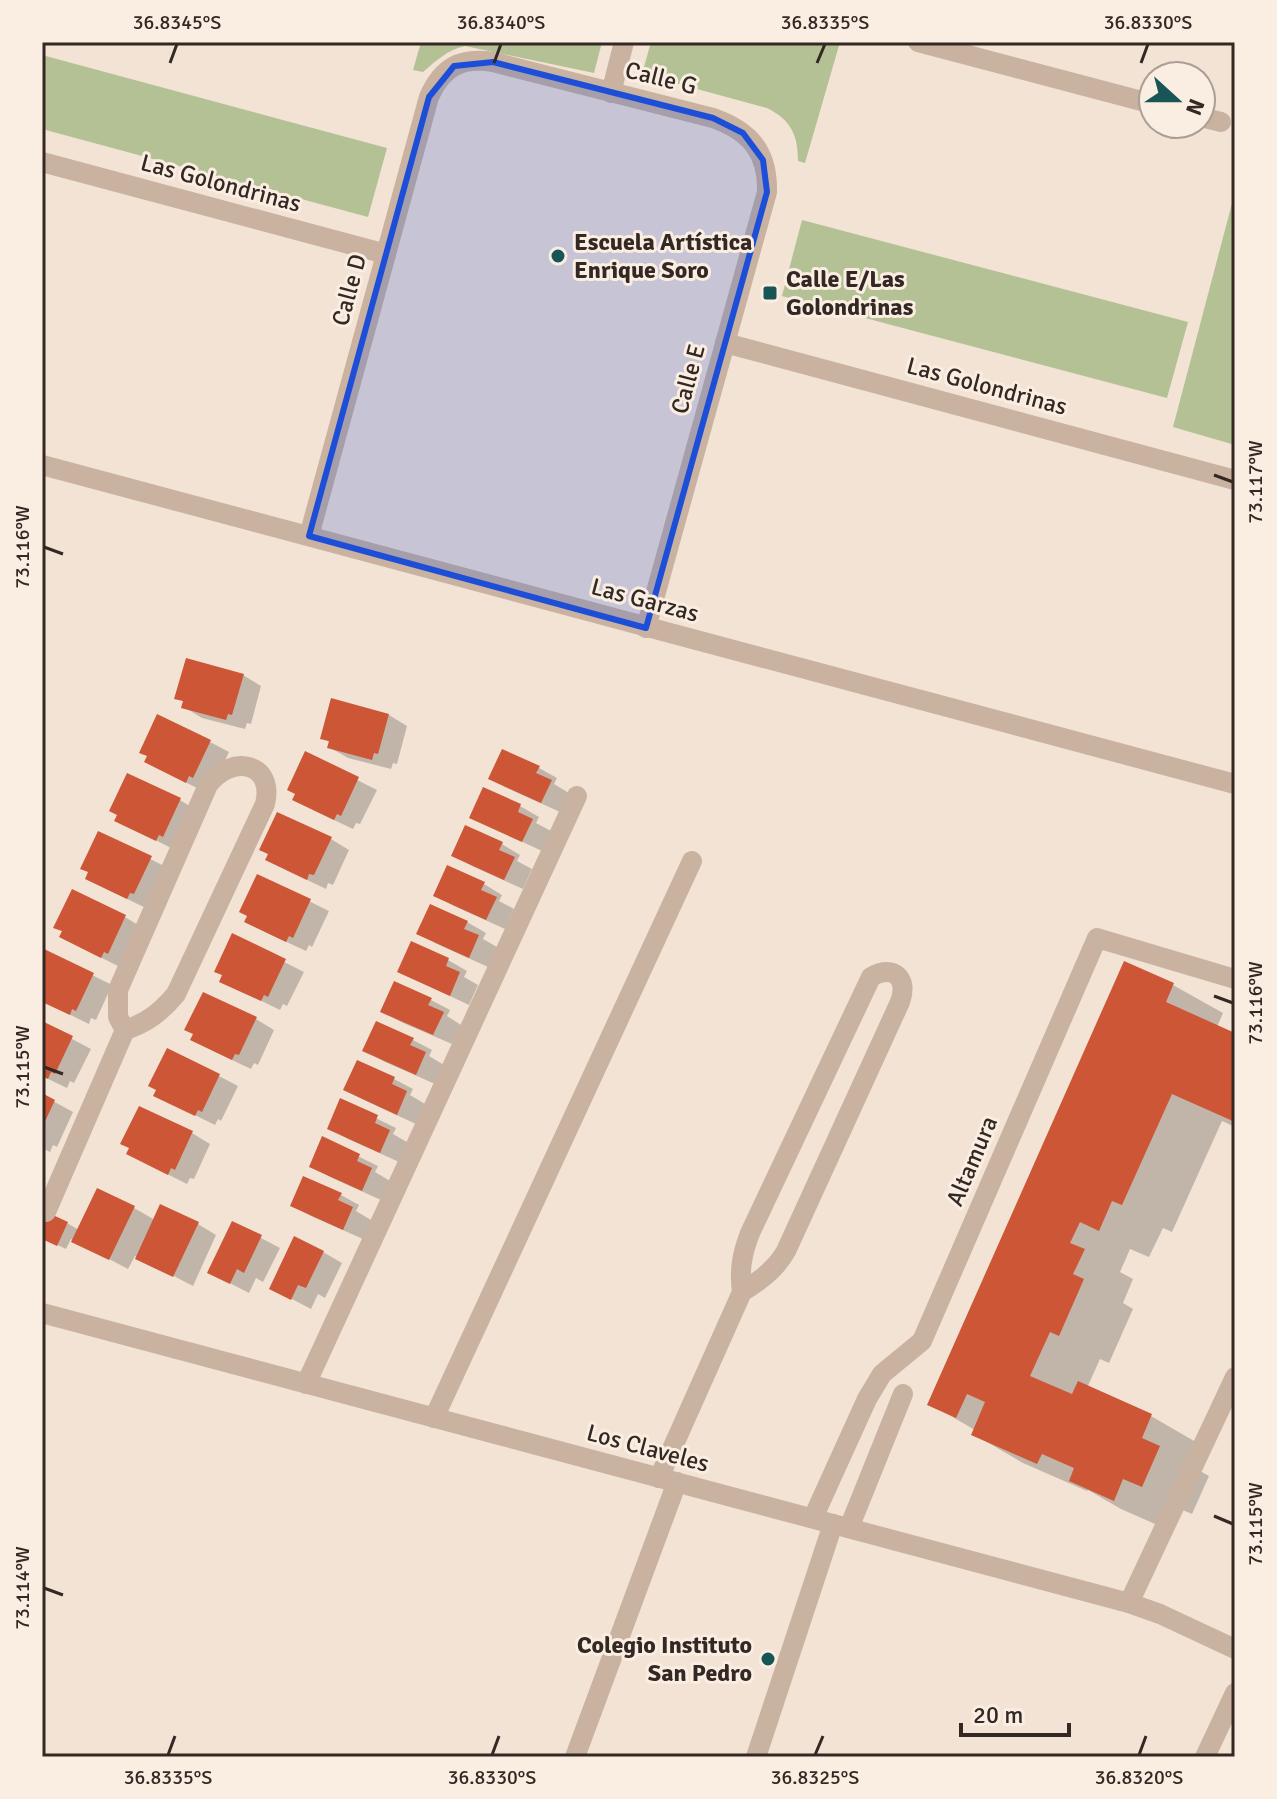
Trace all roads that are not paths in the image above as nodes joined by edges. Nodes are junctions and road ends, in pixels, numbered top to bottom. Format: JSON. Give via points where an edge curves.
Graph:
{"nodes":[{"id":1,"x":624,"y":42,"type":"edge"},
{"id":2,"x":918,"y":42,"type":"edge"},
{"id":3,"x":454,"y":66,"type":"joint"},
{"id":4,"x":611,"y":93,"type":"junction"},
{"id":5,"x":1137,"y":100,"type":"edge"},
{"id":6,"x":755,"y":145,"type":"joint"},
{"id":7,"x":42,"y":162,"type":"edge"},
{"id":8,"x":386,"y":254,"type":"junction"},
{"id":9,"x":725,"y":343,"type":"junction"},
{"id":10,"x":42,"y":465,"type":"edge"},
{"id":11,"x":1235,"y":480,"type":"edge"},
{"id":12,"x":309,"y":536,"type":"junction"},
{"id":13,"x":646,"y":628,"type":"junction"},
{"id":14,"x":1235,"y":784,"type":"edge"},
{"id":15,"x":577,"y":796,"type":"dead end"},
{"id":16,"x":692,"y":861,"type":"dead end"},
{"id":17,"x":1235,"y":979,"type":"edge"},
{"id":18,"x":125,"y":1030,"type":"junction"},
{"id":19,"x":46,"y":1212,"type":"dead end"},
{"id":20,"x":742,"y":1292,"type":"junction"},
{"id":21,"x":42,"y":1313,"type":"edge"},
{"id":22,"x":1235,"y":1377,"type":"edge"},
{"id":23,"x":306,"y":1384,"type":"junction"},
{"id":24,"x":903,"y":1394,"type":"dead end"},
{"id":25,"x":434,"y":1418,"type":"junction"},
{"id":26,"x":668,"y":1480,"type":"junction"},
{"id":27,"x":832,"y":1524,"type":"junction"},
{"id":28,"x":1129,"y":1603,"type":"junction"},
{"id":29,"x":1235,"y":1649,"type":"edge"},
{"id":30,"x":1235,"y":1693,"type":"edge"},
{"id":31,"x":575,"y":1757,"type":"edge"},
{"id":32,"x":756,"y":1757,"type":"edge"},
{"id":33,"x":1205,"y":1757,"type":"edge"}],
"edges":[{"from":1,"to":4,"type":"street"},
{"from":2,"to":5,"type":"street"},
{"from":3,"to":4,"type":"street","name":"Calle G","via":[[493,62]]},
{"from":3,"to":8,"type":"street","name":"Calle D","via":[[429,97]]},
{"from":4,"to":6,"type":"street","name":"Calle G","via":[[729,123]]},
{"from":6,"to":9,"type":"street","name":"Calle E","via":[[767,175],[767,192]]},
{"from":7,"to":8,"type":"street","name":"Las Golondrinas"},
{"from":8,"to":12,"type":"street","name":"Calle D"},
{"from":9,"to":11,"type":"street","name":"Las Golondrinas"},
{"from":9,"to":13,"type":"street","name":"Calle E"},
{"from":10,"to":12,"type":"street","name":"Las Garzas"},
{"from":12,"to":13,"type":"street","name":"Las Garzas"},
{"from":13,"to":14,"type":"street","name":"Las Garzas"},
{"from":15,"to":23,"type":"street"},
{"from":16,"to":25,"type":"street"},
{"from":17,"to":27,"type":"street","name":"Altamura","via":[[1097,938],[922,1341],[882,1374],[867,1399]]},
{"from":18,"to":18,"type":"street","via":[[155,1016],[176,994],[265,804],[266,784],[251,768],[224,769],[208,785],[118,990],[118,1017]]},
{"from":18,"to":19,"type":"street"},
{"from":20,"to":20,"type":"street","via":[[761,1280],[786,1251],[900,1002],[902,985],[894,973],[871,977],[750,1233],[742,1253]]},
{"from":20,"to":26,"type":"street"},
{"from":21,"to":23,"type":"street","name":"Los Claveles"},
{"from":22,"to":28,"type":"street"},
{"from":23,"to":25,"type":"street","name":"Los Claveles"},
{"from":24,"to":27,"type":"street","via":[[872,1471]]},
{"from":25,"to":26,"type":"street","name":"Los Claveles"},
{"from":26,"to":27,"type":"street","name":"Los Claveles"},
{"from":26,"to":31,"type":"street"},
{"from":27,"to":28,"type":"street","name":"Los Claveles"},
{"from":27,"to":32,"type":"street"},
{"from":28,"to":29,"type":"street","name":"Los Claveles"},
{"from":30,"to":33,"type":"street"}]}
